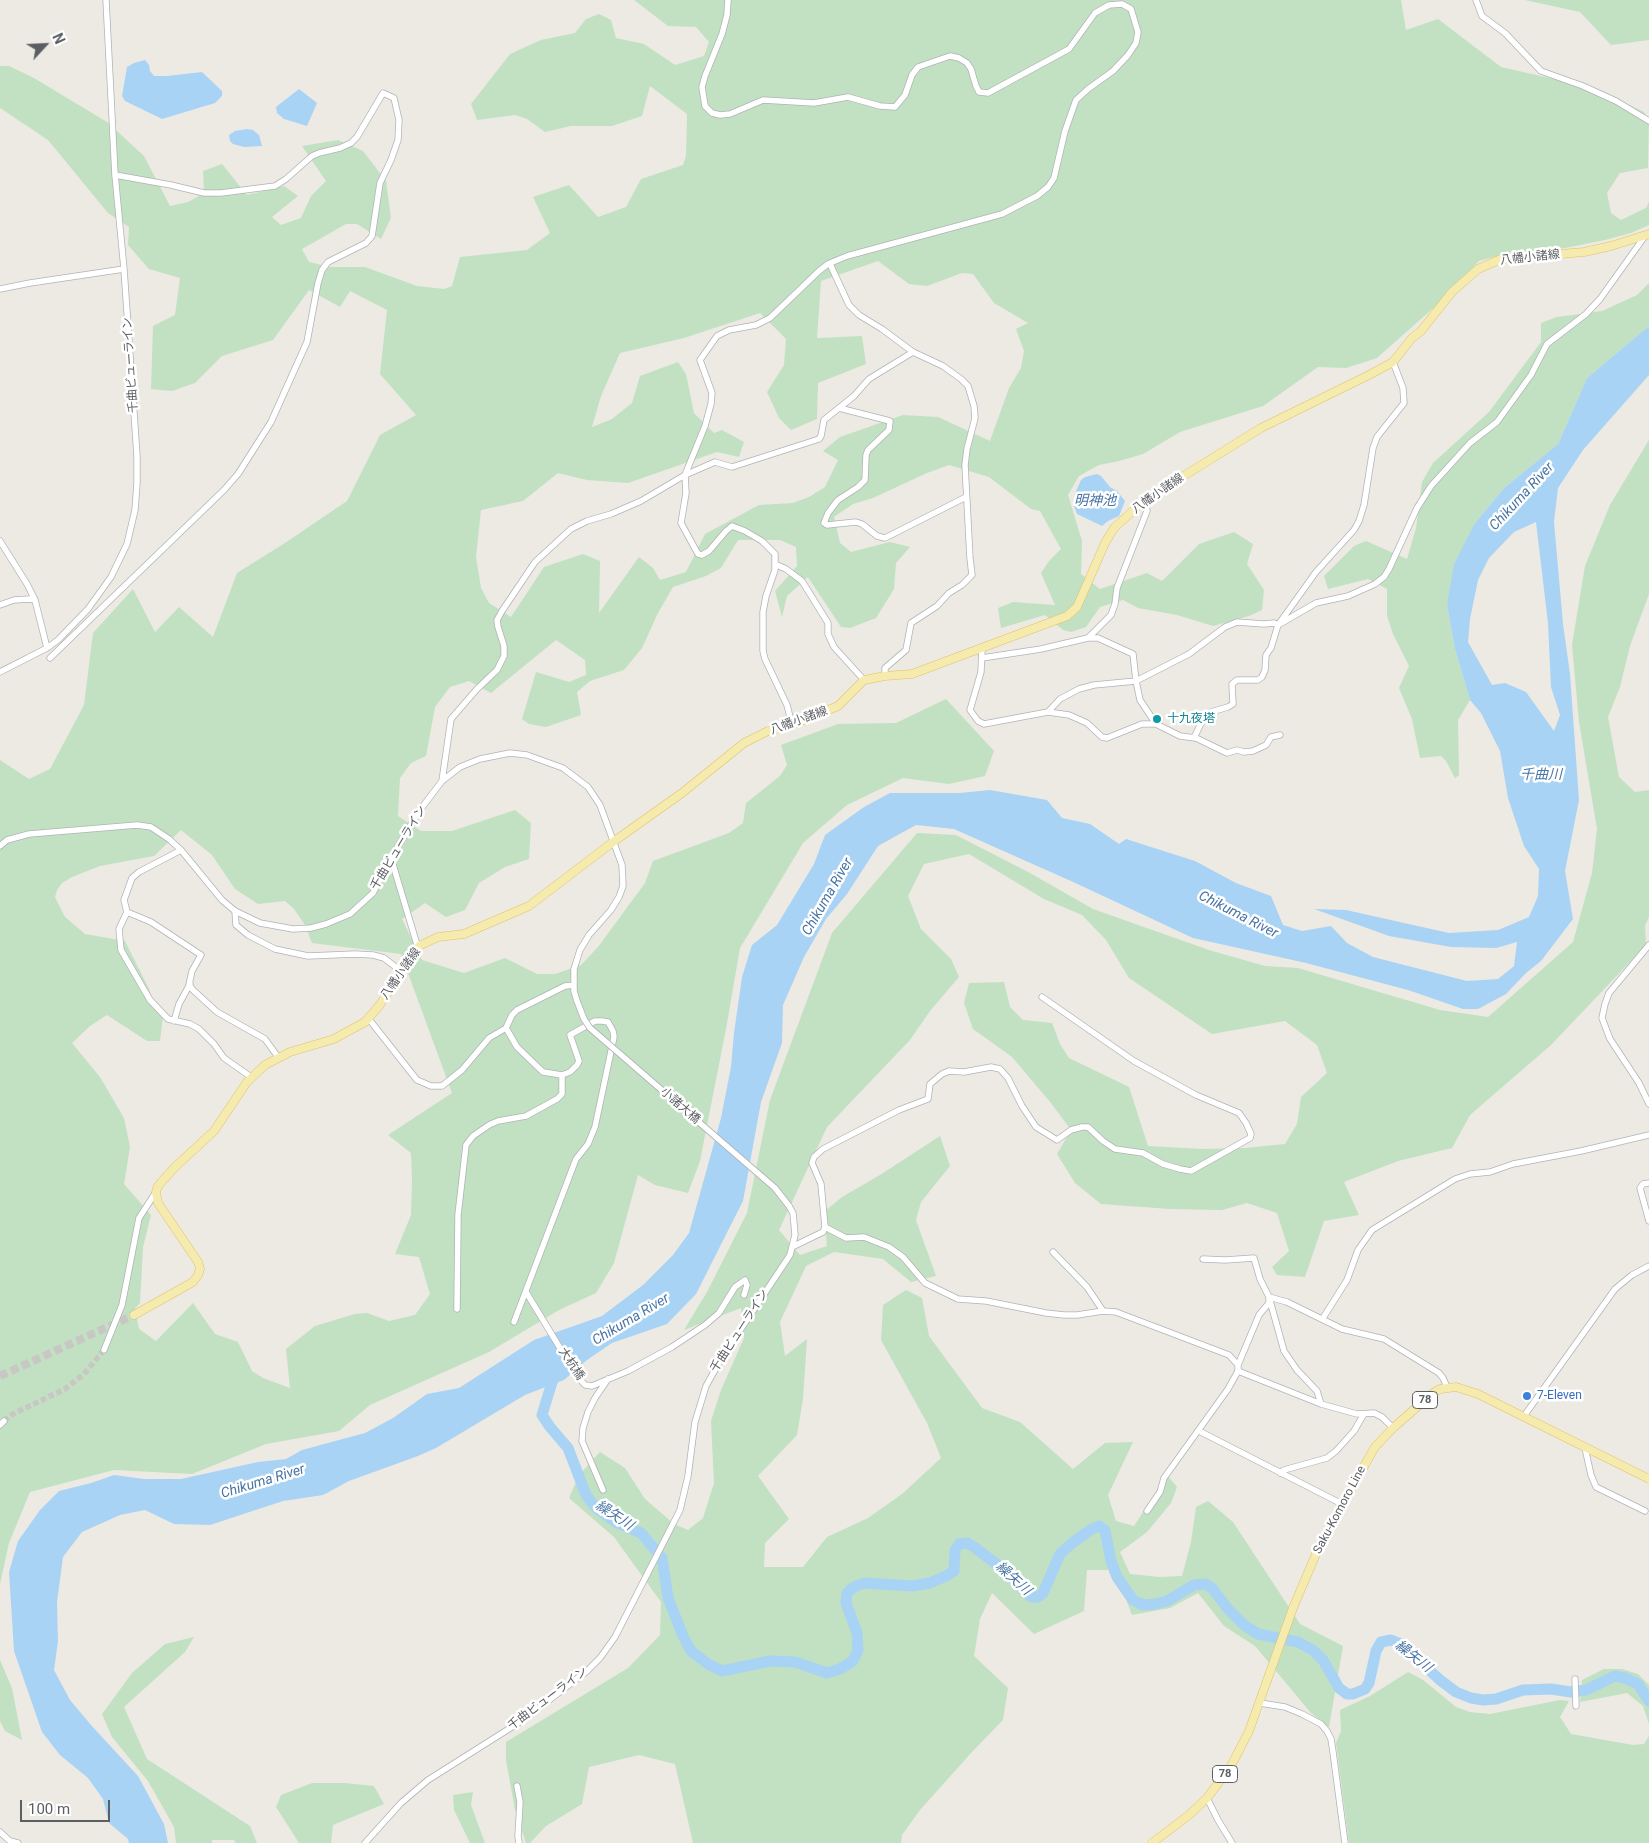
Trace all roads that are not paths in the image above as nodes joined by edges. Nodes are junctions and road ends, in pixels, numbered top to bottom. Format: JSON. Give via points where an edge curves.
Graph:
{"nodes":[{"id":1,"x":106,"y":0,"type":"edge"},
{"id":2,"x":728,"y":0,"type":"edge"},
{"id":3,"x":1476,"y":0,"type":"edge"},
{"id":4,"x":1649,"y":121,"type":"edge"},
{"id":5,"x":115,"y":175,"type":"junction"},
{"id":6,"x":1647,"y":235,"type":"edge"},
{"id":7,"x":830,"y":264,"type":"junction"},
{"id":8,"x":124,"y":269,"type":"junction"},
{"id":9,"x":0,"y":289,"type":"edge"},
{"id":10,"x":913,"y":352,"type":"junction"},
{"id":11,"x":1393,"y":362,"type":"junction"},
{"id":12,"x":840,"y":408,"type":"junction"},
{"id":13,"x":685,"y":475,"type":"junction"},
{"id":14,"x":966,"y":497,"type":"junction"},
{"id":15,"x":1145,"y":500,"type":"junction"},
{"id":16,"x":0,"y":541,"type":"edge"},
{"id":17,"x":775,"y":564,"type":"junction"},
{"id":18,"x":34,"y":600,"type":"junction"},
{"id":19,"x":0,"y":605,"type":"edge"},
{"id":20,"x":1278,"y":625,"type":"junction"},
{"id":21,"x":1088,"y":638,"type":"junction"},
{"id":22,"x":47,"y":648,"type":"junction"},
{"id":23,"x":982,"y":648,"type":"junction"},
{"id":24,"x":50,"y":658,"type":"dead end"},
{"id":25,"x":982,"y":658,"type":"junction"},
{"id":26,"x":0,"y":672,"type":"edge"},
{"id":27,"x":885,"y":676,"type":"junction"},
{"id":28,"x":864,"y":680,"type":"junction"},
{"id":29,"x":1136,"y":681,"type":"junction"},
{"id":30,"x":1048,"y":712,"type":"junction"},
{"id":31,"x":1156,"y":724,"type":"junction"},
{"id":32,"x":792,"y":725,"type":"junction"},
{"id":33,"x":1280,"y":734,"type":"dead end"},
{"id":34,"x":1194,"y":738,"type":"junction"},
{"id":35,"x":442,"y":781,"type":"junction"},
{"id":36,"x":613,"y":842,"type":"junction"},
{"id":37,"x":0,"y":846,"type":"edge"},
{"id":38,"x":181,"y":850,"type":"junction"},
{"id":39,"x":391,"y":858,"type":"junction"},
{"id":40,"x":235,"y":911,"type":"junction"},
{"id":41,"x":127,"y":912,"type":"junction"},
{"id":42,"x":1649,"y":945,"type":"edge"},
{"id":43,"x":418,"y":948,"type":"junction"},
{"id":44,"x":402,"y":972,"type":"junction"},
{"id":45,"x":190,"y":984,"type":"junction"},
{"id":46,"x":574,"y":985,"type":"junction"},
{"id":47,"x":1042,"y":997,"type":"dead end"},
{"id":48,"x":577,"y":1001,"type":"joint"},
{"id":49,"x":368,"y":1018,"type":"junction"},
{"id":50,"x":174,"y":1021,"type":"junction"},
{"id":51,"x":506,"y":1028,"type":"junction"},
{"id":52,"x":278,"y":1057,"type":"junction"},
{"id":53,"x":562,"y":1075,"type":"junction"},
{"id":54,"x":251,"y":1077,"type":"junction"},
{"id":55,"x":1649,"y":1104,"type":"edge"},
{"id":56,"x":1649,"y":1135,"type":"edge"},
{"id":57,"x":1649,"y":1183,"type":"edge"},
{"id":58,"x":156,"y":1192,"type":"junction"},
{"id":59,"x":789,"y":1206,"type":"joint"},
{"id":60,"x":1649,"y":1221,"type":"edge"},
{"id":61,"x":825,"y":1227,"type":"junction"},
{"id":62,"x":794,"y":1246,"type":"junction"},
{"id":63,"x":1053,"y":1252,"type":"dead end"},
{"id":64,"x":1203,"y":1259,"type":"dead end"},
{"id":65,"x":1649,"y":1266,"type":"edge"},
{"id":66,"x":526,"y":1292,"type":"junction"},
{"id":67,"x":744,"y":1295,"type":"dead end"},
{"id":68,"x":1269,"y":1297,"type":"junction"},
{"id":69,"x":457,"y":1309,"type":"dead end"},
{"id":70,"x":1103,"y":1311,"type":"junction"},
{"id":71,"x":134,"y":1315,"type":"tunnel mouth"},
{"id":72,"x":1323,"y":1318,"type":"junction"},
{"id":73,"x":514,"y":1322,"type":"dead end"},
{"id":74,"x":104,"y":1350,"type":"tunnel mouth"},
{"id":75,"x":1238,"y":1368,"type":"junction"},
{"id":76,"x":608,"y":1380,"type":"junction"},
{"id":77,"x":1447,"y":1387,"type":"junction"},
{"id":78,"x":1321,"y":1404,"type":"junction"},
{"id":79,"x":1364,"y":1414,"type":"junction"},
{"id":80,"x":1524,"y":1416,"type":"junction"},
{"id":81,"x":1393,"y":1428,"type":"junction"},
{"id":82,"x":1198,"y":1431,"type":"junction"},
{"id":83,"x":1585,"y":1448,"type":"junction"},
{"id":84,"x":1280,"y":1473,"type":"junction"},
{"id":85,"x":1649,"y":1479,"type":"edge"},
{"id":86,"x":603,"y":1490,"type":"dead end"},
{"id":87,"x":1342,"y":1504,"type":"junction"},
{"id":88,"x":1147,"y":1511,"type":"dead end"},
{"id":89,"x":1645,"y":1511,"type":"dead end"},
{"id":90,"x":1575,"y":1679,"type":"dead end"},
{"id":91,"x":1260,"y":1703,"type":"junction"},
{"id":92,"x":1576,"y":1706,"type":"dead end"},
{"id":93,"x":517,"y":1786,"type":"dead end"},
{"id":94,"x":1207,"y":1798,"type":"junction"},
{"id":95,"x":0,"y":1832,"type":"edge"},
{"id":96,"x":18,"y":1843,"type":"edge"},
{"id":97,"x":364,"y":1843,"type":"edge"},
{"id":98,"x":519,"y":1843,"type":"edge"},
{"id":99,"x":1152,"y":1843,"type":"edge"},
{"id":100,"x":1232,"y":1843,"type":"edge"},
{"id":101,"x":1345,"y":1843,"type":"edge"}],
"edges":[{"from":1,"to":5,"type":"street","name":"千曲ビューライン"},
{"from":2,"to":7,"type":"street","via":[[722,34],[702,87],[705,106],[720,115],[763,100],[814,103],[848,96],[895,107],[918,67],[950,56],[967,63],[972,68],[979,92],[988,93],[1069,49],[1095,13],[1109,5],[1122,4],[1131,9],[1138,32],[1136,43],[1113,71],[1076,100],[1054,178],[1048,187],[1002,214],[847,256]]},
{"from":3,"to":4,"type":"street","via":[[1482,16],[1504,33],[1541,71],[1591,89]]},
{"from":5,"to":8,"type":"street","name":"千曲ビューライン"},
{"from":5,"to":24,"type":"street","via":[[204,193],[221,194],[275,186],[319,152],[351,143],[383,93],[394,98],[399,120],[398,140],[380,183],[372,236],[366,243],[328,262],[322,270],[306,342],[271,422],[224,490]]},
{"from":6,"to":11,"type":"main road","name":"八幡小諸線","via":[[1584,252],[1500,260],[1478,269],[1452,292]]},
{"from":6,"to":20,"type":"street","via":[[1586,314],[1547,344],[1531,375],[1497,422],[1470,443],[1431,486],[1384,577],[1359,592],[1316,603]]},
{"from":7,"to":10,"type":"street","via":[[849,305]]},
{"from":7,"to":13,"type":"street","via":[[770,318],[756,325],[730,330],[711,342],[700,360],[712,393],[711,404]]},
{"from":8,"to":9,"type":"street"},
{"from":8,"to":22,"type":"street","name":"千曲ビューライン","via":[[137,456],[132,528],[111,577],[88,609]]},
{"from":10,"to":12,"type":"street","via":[[869,379]]},
{"from":10,"to":14,"type":"street","via":[[943,366],[968,386],[975,418],[965,465]]},
{"from":11,"to":15,"type":"main road","name":"八幡小諸線","via":[[1261,428]]},
{"from":11,"to":20,"type":"street","via":[[1404,388],[1404,403],[1373,448],[1362,515],[1354,530],[1316,572]]},
{"from":12,"to":13,"type":"street","via":[[824,420],[821,436],[812,443],[732,467],[715,462]]},
{"from":12,"to":14,"type":"street","via":[[890,421],[889,430],[868,450],[865,480],[838,500],[824,523],[856,522],[885,538]]},
{"from":13,"to":17,"type":"street","via":[[681,523],[698,554],[709,551],[732,526],[762,541],[774,554]]},
{"from":13,"to":35,"type":"street","via":[[641,501],[571,529],[535,562],[497,620],[504,656],[497,670],[452,719]]},
{"from":14,"to":27,"type":"street","via":[[972,575],[912,623],[906,650],[885,668]]},
{"from":15,"to":21,"type":"street","via":[[1147,511],[1117,588],[1111,615]]},
{"from":15,"to":23,"type":"main road","name":"八幡小諸線","via":[[1114,528],[1105,542],[1078,607],[1057,621]]},
{"from":16,"to":18,"type":"street"},
{"from":17,"to":28,"type":"street","via":[[802,581],[828,623],[828,634],[834,647]]},
{"from":17,"to":32,"type":"street","via":[[763,612],[763,651],[787,705]]},
{"from":18,"to":19,"type":"street","via":[[14,600]]},
{"from":18,"to":22,"type":"street"},
{"from":20,"to":29,"type":"street","via":[[1237,622],[1188,654]]},
{"from":20,"to":34,"type":"street","via":[[1266,655],[1262,677],[1258,680],[1237,680],[1232,684],[1233,704],[1204,718]]},
{"from":21,"to":25,"type":"street"},
{"from":21,"to":29,"type":"street","via":[[1098,638],[1133,654]]},
{"from":22,"to":26,"type":"street","name":"千曲ビューライン"},
{"from":23,"to":25,"type":"street"},
{"from":23,"to":27,"type":"main road","name":"八幡小諸線","via":[[912,674]]},
{"from":25,"to":30,"type":"street","via":[[970,710],[978,721],[984,724]]},
{"from":27,"to":28,"type":"main road","name":"八幡小諸線"},
{"from":28,"to":32,"type":"main road","name":"八幡小諸線","via":[[838,706]]},
{"from":29,"to":30,"type":"street","via":[[1078,689],[1060,699]]},
{"from":29,"to":31,"type":"street","via":[[1140,700]]},
{"from":30,"to":31,"type":"street","via":[[1069,715],[1107,738],[1142,724]]},
{"from":31,"to":34,"type":"street","via":[[1180,736]]},
{"from":32,"to":36,"type":"main road","name":"八幡小諸線","via":[[768,731],[744,743],[682,793]]},
{"from":33,"to":34,"type":"street","via":[[1253,750],[1227,753]]},
{"from":35,"to":36,"type":"street","name":"千曲ビューライン","via":[[460,767],[510,753],[551,763],[588,787],[600,806]]},
{"from":35,"to":39,"type":"street","name":"千曲ビューライン"},
{"from":36,"to":43,"type":"main road","name":"八幡小諸線","via":[[529,906],[464,934],[426,941]]},
{"from":36,"to":46,"type":"street","name":"千曲ビューライン","via":[[622,865],[623,886],[611,910],[580,950],[574,969]]},
{"from":37,"to":38,"type":"street","name":"千曲ビューライン","via":[[6,840],[29,834],[137,826],[151,827]]},
{"from":38,"to":40,"type":"street","name":"千曲ビューライン"},
{"from":38,"to":41,"type":"street","via":[[132,878],[124,900]]},
{"from":39,"to":40,"type":"street","name":"千曲ビューライン","via":[[373,893],[350,914],[326,924],[293,929],[260,923]]},
{"from":39,"to":43,"type":"street"},
{"from":40,"to":44,"type":"street","via":[[236,925],[275,949],[308,956],[374,955],[384,958]]},
{"from":41,"to":45,"type":"street","via":[[151,922],[201,955],[192,971]]},
{"from":41,"to":50,"type":"street","via":[[120,929],[121,950],[150,1000],[168,1020]]},
{"from":42,"to":55,"type":"street","via":[[1609,993],[1602,1018],[1610,1039]]},
{"from":43,"to":44,"type":"main road","name":"八幡小諸線"},
{"from":44,"to":49,"type":"main road","name":"八幡小諸線"},
{"from":45,"to":50,"type":"street"},
{"from":45,"to":52,"type":"street","via":[[217,1012],[265,1039]]},
{"from":46,"to":48,"type":"street","name":"千曲ビューライン"},
{"from":46,"to":51,"type":"street","via":[[565,986],[517,1010]]},
{"from":47,"to":61,"type":"street","via":[[1134,1062],[1239,1113],[1246,1122],[1250,1138],[1191,1171],[1180,1170],[1144,1154],[1115,1149],[1088,1127],[1071,1130],[1057,1140],[1036,1127],[1000,1069],[991,1066],[964,1072],[949,1071],[930,1084],[928,1099],[899,1110],[823,1149],[814,1157],[812,1163],[821,1184]]},
{"from":48,"to":59,"type":"street","name":"小諸大橋","bridge":true,"via":[[590,1028],[775,1188]]},
{"from":49,"to":51,"type":"street","via":[[418,1080],[431,1086],[442,1086],[452,1079],[489,1038]]},
{"from":49,"to":52,"type":"main road","name":"八幡小諸線","via":[[334,1039]]},
{"from":50,"to":54,"type":"street","via":[[199,1029],[224,1058]]},
{"from":51,"to":53,"type":"street","via":[[517,1047],[543,1072]]},
{"from":52,"to":54,"type":"main road","name":"八幡小諸線"},
{"from":53,"to":66,"type":"street","via":[[570,1072],[579,1061],[570,1035],[595,1021],[608,1022],[614,1037],[595,1127],[588,1144],[576,1159]]},
{"from":53,"to":69,"type":"street","via":[[562,1094],[557,1099],[526,1116],[498,1121],[473,1136],[466,1145],[458,1215]]},
{"from":54,"to":58,"type":"main road","name":"八幡小諸線","via":[[214,1131],[175,1167]]},
{"from":56,"to":72,"type":"street","via":[[1455,1179],[1372,1230],[1358,1250],[1347,1280]]},
{"from":57,"to":60,"type":"street","via":[[1642,1184],[1640,1188]]},
{"from":58,"to":71,"type":"main road","via":[[162,1212],[200,1269],[193,1282]]},
{"from":58,"to":74,"type":"street","via":[[139,1218],[122,1305]]},
{"from":59,"to":62,"type":"street","name":"千曲ビューライン","via":[[795,1222]]},
{"from":61,"to":62,"type":"street","via":[[823,1232]]},
{"from":61,"to":70,"type":"street","via":[[846,1238],[864,1237],[890,1247],[925,1283],[958,1299],[1064,1315]]},
{"from":62,"to":97,"type":"street","name":"千曲ビューライン","via":[[706,1386],[695,1422],[688,1476],[676,1520],[615,1637],[600,1658],[523,1720],[428,1780],[401,1803]]},
{"from":63,"to":70,"type":"street","via":[[1087,1287]]},
{"from":64,"to":68,"type":"street","via":[[1254,1258]]},
{"from":65,"to":80,"type":"street","via":[[1615,1289]]},
{"from":66,"to":73,"type":"street"},
{"from":66,"to":76,"type":"street","name":"大杭橋","via":[[585,1385]]},
{"from":67,"to":76,"type":"street","via":[[745,1280],[735,1287],[719,1313],[705,1325],[672,1347]]},
{"from":68,"to":72,"type":"street"},
{"from":68,"to":75,"type":"street"},
{"from":68,"to":78,"type":"street","via":[[1284,1352],[1317,1391]]},
{"from":70,"to":75,"type":"street","via":[[1116,1312],[1229,1355]]},
{"from":72,"to":77,"type":"street","via":[[1342,1329],[1384,1339],[1439,1373]]},
{"from":75,"to":78,"type":"street"},
{"from":75,"to":82,"type":"street","via":[[1228,1389]]},
{"from":76,"to":86,"type":"street","via":[[592,1405],[582,1434],[586,1452]]},
{"from":77,"to":80,"type":"main road","number":"78","via":[[1478,1394]]},
{"from":77,"to":81,"type":"main road","name":"Saku-Komoro Line","number":"78","via":[[1433,1393]]},
{"from":78,"to":79,"type":"street"},
{"from":79,"to":81,"type":"street","via":[[1374,1413]]},
{"from":79,"to":84,"type":"street","via":[[1354,1431],[1327,1458]]},
{"from":80,"to":83,"type":"main road","number":"78"},
{"from":81,"to":87,"type":"main road","name":"Saku-Komoro Line","number":"78","via":[[1375,1447]]},
{"from":82,"to":84,"type":"street"},
{"from":82,"to":88,"type":"street","via":[[1164,1478],[1160,1492]]},
{"from":83,"to":85,"type":"main road","number":"78"},
{"from":83,"to":89,"type":"street","via":[[1596,1487]]},
{"from":84,"to":87,"type":"street"},
{"from":87,"to":91,"type":"main road","name":"Saku-Komoro Line","number":"78","via":[[1293,1608]]},
{"from":90,"to":92,"type":"street"},
{"from":91,"to":94,"type":"main road","name":"Saku-Komoro Line","number":"78","via":[[1231,1766]]},
{"from":91,"to":101,"type":"street","via":[[1302,1714],[1327,1731],[1331,1739]]},
{"from":93,"to":98,"type":"street"},
{"from":94,"to":99,"type":"main road","name":"Saku-Komoro Line","number":"78"},
{"from":94,"to":100,"type":"street"},
{"from":95,"to":96,"type":"street"}]}
